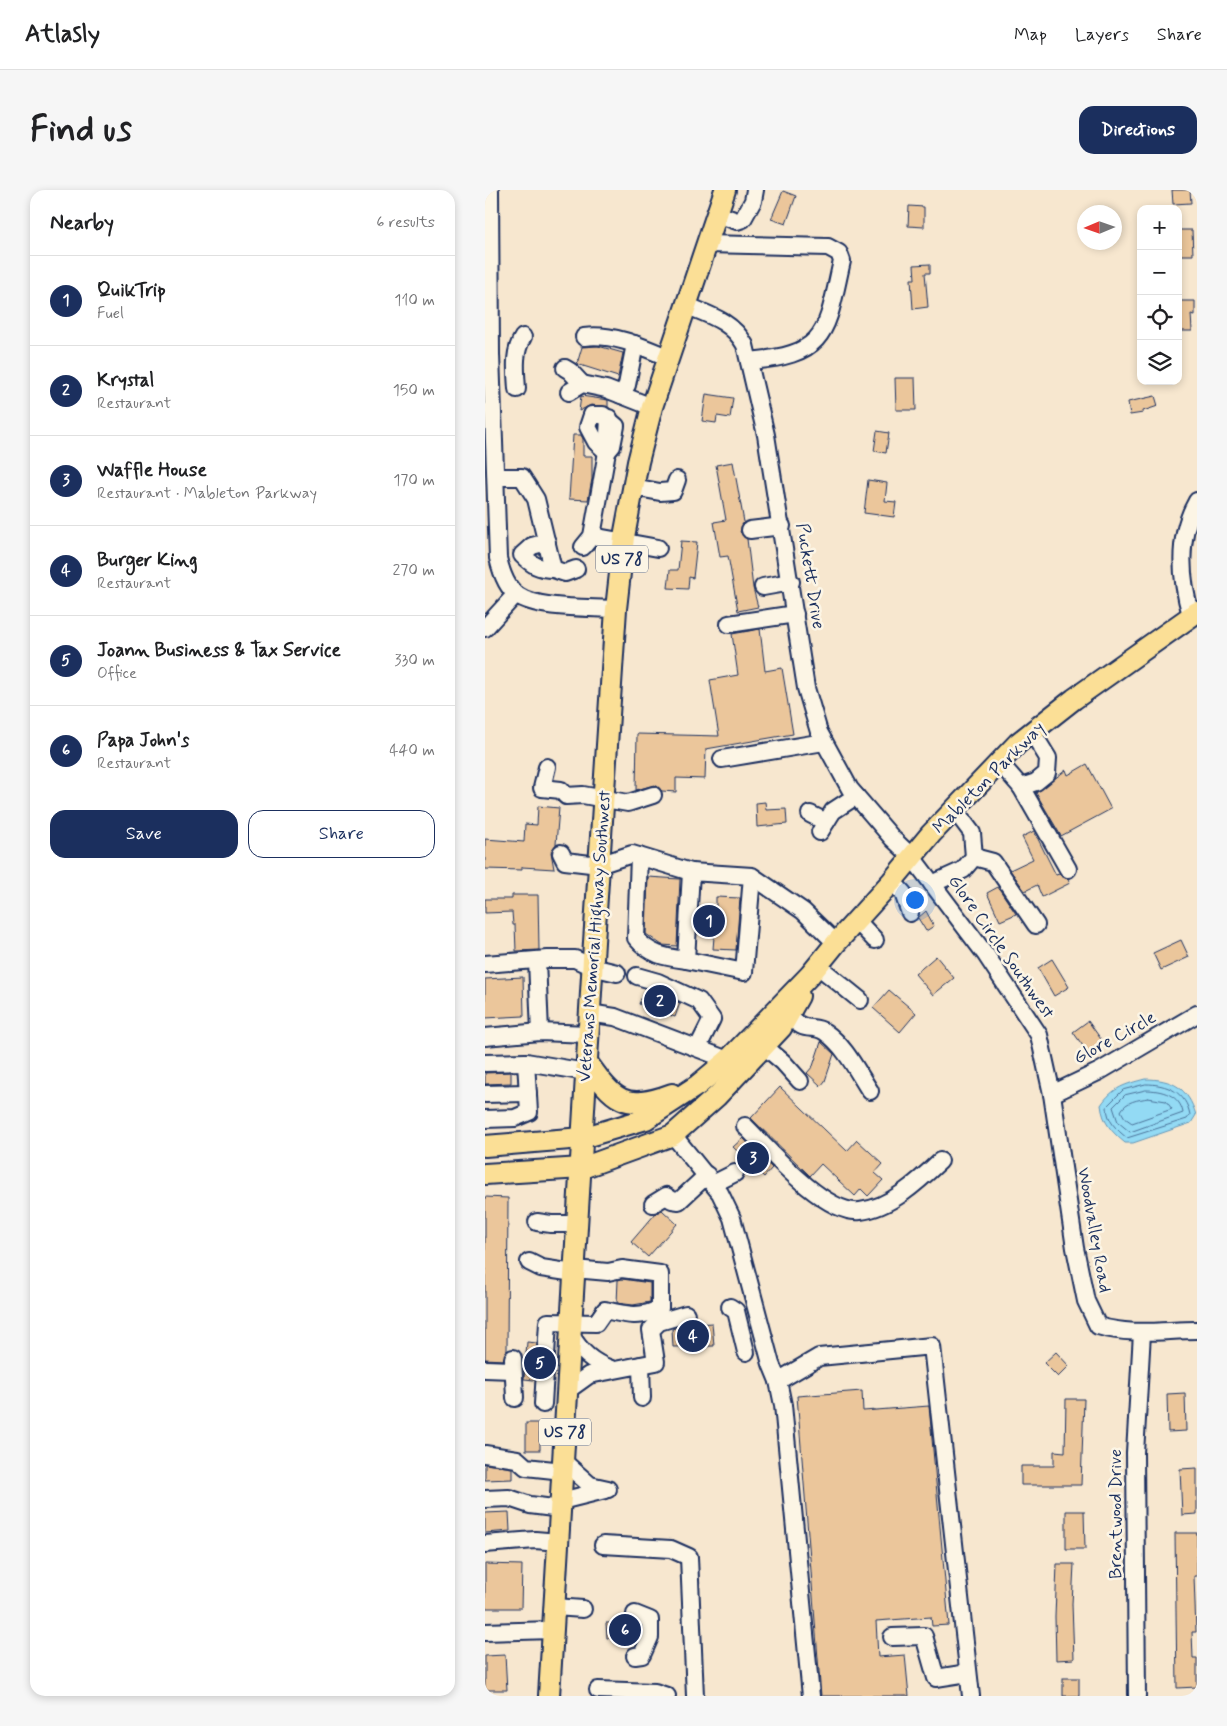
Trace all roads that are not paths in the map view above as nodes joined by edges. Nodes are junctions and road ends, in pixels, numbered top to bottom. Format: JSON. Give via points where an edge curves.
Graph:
{"nodes":[{"id":1,"x":490,"y":190,"type":"edge"},
{"id":2,"x":725,"y":190,"type":"edge"},
{"id":3,"x":755,"y":190,"type":"edge"},
{"id":4,"x":717,"y":214,"type":"junction"},
{"id":5,"x":487,"y":226,"type":"edge"},
{"id":6,"x":706,"y":244,"type":"junction"},
{"id":7,"x":488,"y":285,"type":"edge"},
{"id":8,"x":685,"y":305,"type":"junction"},
{"id":9,"x":523,"y":337,"type":"dead end"},
{"id":10,"x":584,"y":337,"type":"dead end"},
{"id":11,"x":635,"y":344,"type":"junction"},
{"id":12,"x":488,"y":354,"type":"edge"},
{"id":13,"x":667,"y":357,"type":"junction"},
{"id":14,"x":749,"y":361,"type":"junction"},
{"id":15,"x":565,"y":368,"type":"dead end"},
{"id":16,"x":517,"y":389,"type":"dead end"},
{"id":17,"x":621,"y":395,"type":"junction"},
{"id":18,"x":652,"y":407,"type":"junction"},
{"id":19,"x":489,"y":425,"type":"edge"},
{"id":20,"x":607,"y":452,"type":"junction"},
{"id":21,"x":490,"y":461,"type":"edge"},
{"id":22,"x":677,"y":480,"type":"dead end"},
{"id":23,"x":493,"y":486,"type":"junction"},
{"id":24,"x":633,"y":487,"type":"junction"},
{"id":25,"x":1197,"y":501,"type":"edge"},
{"id":26,"x":782,"y":526,"type":"junction"},
{"id":27,"x":491,"y":527,"type":"edge"},
{"id":28,"x":750,"y":530,"type":"dead end"},
{"id":29,"x":547,"y":542,"type":"junction"},
{"id":30,"x":624,"y":542,"type":"junction"},
{"id":31,"x":658,"y":548,"type":"dead end"},
{"id":32,"x":553,"y":569,"type":"junction"},
{"id":33,"x":576,"y":569,"type":"dead end"},
{"id":34,"x":791,"y":582,"type":"junction"},
{"id":35,"x":763,"y":587,"type":"dead end"},
{"id":36,"x":516,"y":594,"type":"junction"},
{"id":37,"x":616,"y":609,"type":"junction"},
{"id":38,"x":1194,"y":613,"type":"edge"},
{"id":39,"x":795,"y":614,"type":"junction"},
{"id":40,"x":729,"y":624,"type":"dead end"},
{"id":41,"x":485,"y":628,"type":"edge"},
{"id":42,"x":1032,"y":732,"type":"junction"},
{"id":43,"x":824,"y":742,"type":"junction"},
{"id":44,"x":721,"y":759,"type":"dead end"},
{"id":45,"x":999,"y":762,"type":"junction"},
{"id":46,"x":547,"y":767,"type":"dead end"},
{"id":47,"x":1021,"y":787,"type":"junction"},
{"id":48,"x":653,"y":795,"type":"dead end"},
{"id":49,"x":856,"y":796,"type":"junction"},
{"id":50,"x":603,"y":798,"type":"junction"},
{"id":51,"x":954,"y":809,"type":"junction"},
{"id":52,"x":811,"y":814,"type":"dead end"},
{"id":53,"x":561,"y":853,"type":"dead end"},
{"id":54,"x":639,"y":856,"type":"junction"},
{"id":55,"x":912,"y":857,"type":"junction"},
{"id":56,"x":974,"y":857,"type":"junction"},
{"id":57,"x":599,"y":865,"type":"junction"},
{"id":58,"x":1068,"y":869,"type":"dead end"},
{"id":59,"x":691,"y":872,"type":"junction"},
{"id":60,"x":752,"y":876,"type":"junction"},
{"id":61,"x":892,"y":882,"type":"junction"},
{"id":62,"x":933,"y":884,"type":"junction"},
{"id":63,"x":910,"y":913,"type":"dead end"},
{"id":64,"x":857,"y":921,"type":"junction"},
{"id":65,"x":1036,"y":925,"type":"dead end"},
{"id":66,"x":875,"y":940,"type":"dead end"},
{"id":67,"x":836,"y":942,"type":"junction"},
{"id":68,"x":537,"y":960,"type":"junction"},
{"id":69,"x":686,"y":960,"type":"junction"},
{"id":70,"x":485,"y":964,"type":"edge"},
{"id":71,"x":592,"y":967,"type":"junction"},
{"id":72,"x":814,"y":971,"type":"junction"},
{"id":73,"x":617,"y":973,"type":"dead end"},
{"id":74,"x":637,"y":976,"type":"dead end"},
{"id":75,"x":860,"y":1000,"type":"dead end"},
{"id":76,"x":589,"y":1013,"type":"junction"},
{"id":77,"x":789,"y":1014,"type":"junction"},
{"id":78,"x":1197,"y":1014,"type":"edge"},
{"id":79,"x":541,"y":1032,"type":"junction"},
{"id":80,"x":588,"y":1034,"type":"junction"},
{"id":81,"x":485,"y":1037,"type":"edge"},
{"id":82,"x":765,"y":1046,"type":"junction"},
{"id":83,"x":698,"y":1048,"type":"junction"},
{"id":84,"x":728,"y":1060,"type":"junction"},
{"id":85,"x":485,"y":1062,"type":"edge"},
{"id":86,"x":527,"y":1062,"type":"junction"},
{"id":87,"x":586,"y":1067,"type":"junction"},
{"id":88,"x":800,"y":1081,"type":"dead end"},
{"id":89,"x":698,"y":1085,"type":"junction"},
{"id":90,"x":869,"y":1091,"type":"dead end"},
{"id":91,"x":528,"y":1093,"type":"junction"},
{"id":92,"x":485,"y":1094,"type":"edge"},
{"id":93,"x":1051,"y":1094,"type":"junction"},
{"id":94,"x":485,"y":1119,"type":"edge"},
{"id":95,"x":745,"y":1126,"type":"dead end"},
{"id":96,"x":673,"y":1134,"type":"junction"},
{"id":97,"x":582,"y":1138,"type":"junction"},
{"id":98,"x":485,"y":1146,"type":"edge"},
{"id":99,"x":940,"y":1161,"type":"dead end"},
{"id":100,"x":581,"y":1168,"type":"junction"},
{"id":101,"x":735,"y":1173,"type":"dead end"},
{"id":102,"x":485,"y":1174,"type":"edge"},
{"id":103,"x":710,"y":1179,"type":"junction"},
{"id":104,"x":653,"y":1204,"type":"dead end"},
{"id":105,"x":537,"y":1222,"type":"dead end"},
{"id":106,"x":577,"y":1224,"type":"junction"},
{"id":107,"x":529,"y":1262,"type":"dead end"},
{"id":108,"x":574,"y":1271,"type":"junction"},
{"id":109,"x":730,"y":1307,"type":"dead end"},
{"id":110,"x":686,"y":1314,"type":"dead end"},
{"id":111,"x":571,"y":1329,"type":"junction"},
{"id":112,"x":1197,"y":1330,"type":"edge"},
{"id":113,"x":1142,"y":1333,"type":"junction"},
{"id":114,"x":766,"y":1347,"type":"junction"},
{"id":115,"x":649,"y":1363,"type":"junction"},
{"id":116,"x":485,"y":1369,"type":"edge"},
{"id":117,"x":611,"y":1369,"type":"junction"},
{"id":118,"x":778,"y":1381,"type":"junction"},
{"id":119,"x":515,"y":1398,"type":"dead end"},
{"id":120,"x":567,"y":1398,"type":"junction"},
{"id":121,"x":642,"y":1398,"type":"dead end"},
{"id":122,"x":485,"y":1454,"type":"edge"},
{"id":123,"x":563,"y":1466,"type":"junction"},
{"id":124,"x":485,"y":1499,"type":"edge"},
{"id":125,"x":561,"y":1505,"type":"junction"},
{"id":126,"x":559,"y":1542,"type":"junction"},
{"id":127,"x":485,"y":1544,"type":"edge"},
{"id":128,"x":603,"y":1545,"type":"dead end"},
{"id":129,"x":555,"y":1607,"type":"junction"},
{"id":130,"x":583,"y":1609,"type":"dead end"},
{"id":131,"x":635,"y":1614,"type":"dead end"},
{"id":132,"x":553,"y":1630,"type":"junction"},
{"id":133,"x":485,"y":1632,"type":"edge"},
{"id":134,"x":892,"y":1637,"type":"dead end"},
{"id":135,"x":635,"y":1656,"type":"dead end"},
{"id":136,"x":968,"y":1673,"type":"junction"},
{"id":137,"x":598,"y":1690,"type":"dead end"},
{"id":138,"x":549,"y":1696,"type":"edge"},
{"id":139,"x":667,"y":1696,"type":"edge"},
{"id":140,"x":695,"y":1696,"type":"edge"},
{"id":141,"x":811,"y":1696,"type":"edge"},
{"id":142,"x":971,"y":1696,"type":"edge"},
{"id":143,"x":1137,"y":1696,"type":"edge"}],
"edges":[{"from":1,"to":5,"type":"street"},
{"from":2,"to":4,"type":"main road","name":"Veterans Memorial Highway Southwest","number":"US 78"},
{"from":3,"to":4,"type":"street","via":[[743,220]]},
{"from":4,"to":6,"type":"main road","name":"Veterans Memorial Highway Southwest","number":"US 78"},
{"from":5,"to":7,"type":"street"},
{"from":6,"to":8,"type":"main road","name":"Veterans Memorial Highway Southwest","number":"US 78"},
{"from":6,"to":14,"type":"street","via":[[828,247],[839,253],[841,261],[830,315],[818,338],[800,352],[779,359]]},
{"from":7,"to":12,"type":"street"},
{"from":8,"to":13,"type":"main road","name":"Veterans Memorial Highway Southwest","number":"US 78"},
{"from":8,"to":14,"type":"street","name":"Puckett Drive","via":[[739,332]]},
{"from":9,"to":16,"type":"street","via":[[516,365]]},
{"from":10,"to":11,"type":"street","via":[[601,335]]},
{"from":11,"to":13,"type":"street"},
{"from":11,"to":17,"type":"street","via":[[627,385]]},
{"from":12,"to":19,"type":"street"},
{"from":13,"to":18,"type":"main road","name":"Veterans Memorial Highway Southwest","number":"US 78"},
{"from":14,"to":26,"type":"street","name":"Puckett Drive"},
{"from":15,"to":17,"type":"street","via":[[570,370],[576,388],[607,389]]},
{"from":17,"to":18,"type":"street"},
{"from":18,"to":24,"type":"main road","name":"Veterans Memorial Highway Southwest","number":"US 78"},
{"from":19,"to":21,"type":"street"},
{"from":20,"to":20,"type":"street","via":[[595,442],[588,427],[592,416],[603,415],[616,426],[612,446]]},
{"from":20,"to":30,"type":"street","via":[[588,541]]},
{"from":21,"to":23,"type":"street"},
{"from":22,"to":24,"type":"street","via":[[673,491]]},
{"from":23,"to":27,"type":"street"},
{"from":23,"to":29,"type":"street","via":[[522,477],[536,499]]},
{"from":24,"to":30,"type":"main road","name":"Veterans Memorial Highway Southwest","number":"US 78"},
{"from":25,"to":38,"type":"street","via":[[1184,528],[1182,566],[1185,594]]},
{"from":26,"to":28,"type":"street"},
{"from":26,"to":34,"type":"street","name":"Puckett Drive"},
{"from":27,"to":36,"type":"street","via":[[500,568]]},
{"from":29,"to":32,"type":"street"},
{"from":29,"to":32,"type":"street","via":[[532,546],[522,555],[531,564]]},
{"from":30,"to":31,"type":"street"},
{"from":30,"to":37,"type":"main road","name":"Veterans Memorial Highway Southwest","number":"US 78"},
{"from":32,"to":33,"type":"street","via":[[565,573]]},
{"from":34,"to":35,"type":"street"},
{"from":34,"to":39,"type":"street","name":"Puckett Drive"},
{"from":36,"to":37,"type":"street","via":[[541,603]]},
{"from":36,"to":41,"type":"street"},
{"from":37,"to":50,"type":"main road","name":"Veterans Memorial Highway Southwest","number":"US 78"},
{"from":38,"to":42,"type":"main road","name":"Mableton Parkway"},
{"from":39,"to":40,"type":"street"},
{"from":39,"to":43,"type":"street","name":"Puckett Drive","via":[[806,688]]},
{"from":42,"to":45,"type":"main road","name":"Mableton Parkway"},
{"from":42,"to":47,"type":"street","via":[[1048,758],[1047,773],[1036,782]]},
{"from":43,"to":44,"type":"street"},
{"from":43,"to":49,"type":"street","name":"Puckett Drive","via":[[834,764]]},
{"from":45,"to":47,"type":"street"},
{"from":45,"to":51,"type":"main road","name":"Mableton Parkway"},
{"from":46,"to":50,"type":"street","via":[[542,788],[561,790],[566,796]]},
{"from":47,"to":58,"type":"street"},
{"from":48,"to":50,"type":"street","via":[[628,803]]},
{"from":49,"to":52,"type":"street","via":[[833,811],[823,827]]},
{"from":49,"to":55,"type":"street","name":"Puckett Drive"},
{"from":50,"to":57,"type":"main road","name":"Veterans Memorial Highway Southwest","number":"US 78"},
{"from":51,"to":55,"type":"main road","name":"Mableton Parkway"},
{"from":51,"to":56,"type":"street","via":[[972,833]]},
{"from":53,"to":57,"type":"street","via":[[565,861]]},
{"from":54,"to":57,"type":"street","via":[[632,854]]},
{"from":54,"to":59,"type":"street"},
{"from":54,"to":69,"type":"street","via":[[636,938],[659,957]]},
{"from":55,"to":61,"type":"main road","name":"Mableton Parkway"},
{"from":55,"to":62,"type":"street","name":"Glore Circle Southwest"},
{"from":56,"to":62,"type":"street","via":[[963,870]]},
{"from":56,"to":65,"type":"street","via":[[993,862]]},
{"from":57,"to":71,"type":"main road","name":"Veterans Memorial Highway Southwest","number":"US 78"},
{"from":59,"to":60,"type":"street"},
{"from":59,"to":69,"type":"street"},
{"from":60,"to":67,"type":"street","via":[[803,911]]},
{"from":60,"to":69,"type":"street","via":[[744,972]]},
{"from":61,"to":63,"type":"street","via":[[903,893]]},
{"from":61,"to":64,"type":"main road","name":"Mableton Parkway"},
{"from":62,"to":93,"type":"street","name":"Glore Circle Southwest","via":[[986,955],[1039,1035]]},
{"from":64,"to":66,"type":"street"},
{"from":64,"to":67,"type":"main road","name":"Mableton Parkway"},
{"from":67,"to":72,"type":"main road","name":"Mableton Parkway"},
{"from":68,"to":70,"type":"street"},
{"from":68,"to":71,"type":"street","via":[[575,959]]},
{"from":68,"to":79,"type":"street"},
{"from":71,"to":73,"type":"street"},
{"from":71,"to":76,"type":"main road","name":"Veterans Memorial Highway Southwest","number":"US 78"},
{"from":72,"to":75,"type":"street"},
{"from":72,"to":77,"type":"main road","name":"Mableton Parkway"},
{"from":72,"to":84,"type":"main road","name":"Mableton Parkway"},
{"from":74,"to":83,"type":"street","via":[[659,982],[699,1001],[712,1018]]},
{"from":76,"to":80,"type":"main road","name":"Veterans Memorial Highway Southwest","number":"US 78"},
{"from":76,"to":83,"type":"street","via":[[615,1017]]},
{"from":77,"to":82,"type":"main road","name":"Mableton Parkway"},
{"from":77,"to":90,"type":"street","via":[[807,1029],[824,1031],[842,1048]]},
{"from":78,"to":93,"type":"street","name":"Glore Circle","via":[[1100,1071]]},
{"from":79,"to":80,"type":"street"},
{"from":79,"to":81,"type":"street"},
{"from":80,"to":87,"type":"main road","name":"Veterans Memorial Highway Southwest","number":"US 78"},
{"from":82,"to":88,"type":"street"},
{"from":82,"to":96,"type":"main road","name":"Mableton Parkway","via":[[717,1096]]},
{"from":83,"to":84,"type":"street"},
{"from":84,"to":89,"type":"main road","name":"Mableton Parkway"},
{"from":85,"to":86,"type":"street"},
{"from":86,"to":87,"type":"street"},
{"from":86,"to":91,"type":"street"},
{"from":87,"to":89,"type":"main road","via":[[624,1102],[653,1102]]},
{"from":87,"to":97,"type":"main road","name":"Veterans Memorial Highway Southwest","number":"US 78"},
{"from":89,"to":97,"type":"main road","name":"Mableton Parkway","via":[[646,1119]]},
{"from":91,"to":92,"type":"street"},
{"from":91,"to":94,"type":"street","via":[[529,1112],[515,1118]]},
{"from":93,"to":113,"type":"street","name":"Woodvalley Road","via":[[1086,1301],[1098,1326]]},
{"from":95,"to":99,"type":"street","via":[[808,1189],[841,1209],[858,1212],[880,1207]]},
{"from":96,"to":100,"type":"main road","name":"Mableton Parkway"},
{"from":96,"to":103,"type":"street"},
{"from":97,"to":98,"type":"main road","name":"Mableton Parkway"},
{"from":97,"to":100,"type":"main road","name":"Veterans Memorial Highway Southwest","number":"US 78"},
{"from":100,"to":102,"type":"main road","name":"Mableton Parkway"},
{"from":100,"to":106,"type":"main road","name":"Veterans Memorial Highway Southwest","number":"US 78"},
{"from":101,"to":103,"type":"street"},
{"from":103,"to":104,"type":"street","via":[[679,1200],[666,1196]]},
{"from":103,"to":114,"type":"street","via":[[732,1218]]},
{"from":105,"to":106,"type":"street"},
{"from":106,"to":108,"type":"main road","name":"Veterans Memorial Highway Southwest","number":"US 78"},
{"from":107,"to":108,"type":"street","via":[[541,1268]]},
{"from":108,"to":111,"type":"main road","name":"Veterans Memorial Highway Southwest","number":"US 78"},
{"from":108,"to":111,"type":"street","via":[[622,1269],[660,1274],[661,1308],[647,1316],[605,1310],[596,1323]]},
{"from":109,"to":114,"type":"street","via":[[736,1310],[742,1353]]},
{"from":110,"to":115,"type":"street","via":[[659,1322],[651,1330]]},
{"from":111,"to":117,"type":"street","via":[[581,1352]]},
{"from":111,"to":120,"type":"main road","name":"Veterans Memorial Highway Southwest","number":"US 78"},
{"from":111,"to":120,"type":"street","via":[[548,1322],[541,1404]]},
{"from":112,"to":113,"type":"street"},
{"from":113,"to":143,"type":"street","name":"Brentwood Drive","via":[[1135,1453]]},
{"from":114,"to":118,"type":"street"},
{"from":115,"to":117,"type":"street"},
{"from":115,"to":121,"type":"street"},
{"from":116,"to":119,"type":"street","via":[[513,1364]]},
{"from":117,"to":120,"type":"street","via":[[589,1375]]},
{"from":118,"to":136,"type":"street","via":[[819,1357],[931,1346]]},
{"from":118,"to":141,"type":"street"},
{"from":120,"to":123,"type":"main road","name":"Veterans Memorial Highway Southwest","number":"US 78"},
{"from":122,"to":123,"type":"street","via":[[517,1459],[526,1467]]},
{"from":123,"to":125,"type":"main road","name":"Veterans Memorial Highway Southwest","number":"US 78"},
{"from":123,"to":125,"type":"street","via":[[590,1485],[608,1489]]},
{"from":124,"to":125,"type":"street","via":[[509,1498],[530,1505]]},
{"from":125,"to":126,"type":"main road","name":"Veterans Memorial Highway Southwest","number":"US 78"},
{"from":126,"to":127,"type":"street","via":[[535,1540]]},
{"from":126,"to":129,"type":"main road","name":"Veterans Memorial Highway Southwest","number":"US 78"},
{"from":128,"to":140,"type":"street","via":[[671,1549],[689,1557]]},
{"from":129,"to":130,"type":"street"},
{"from":129,"to":132,"type":"main road","name":"Veterans Memorial Highway Southwest","number":"US 78"},
{"from":131,"to":135,"type":"street","via":[[650,1620],[650,1637],[642,1655]]},
{"from":132,"to":133,"type":"street"},
{"from":132,"to":138,"type":"main road","name":"Veterans Memorial Highway Southwest","number":"US 78"},
{"from":134,"to":136,"type":"street","via":[[925,1636],[936,1678]]},
{"from":136,"to":142,"type":"street"},
{"from":137,"to":139,"type":"street","via":[[655,1692]]}]}
